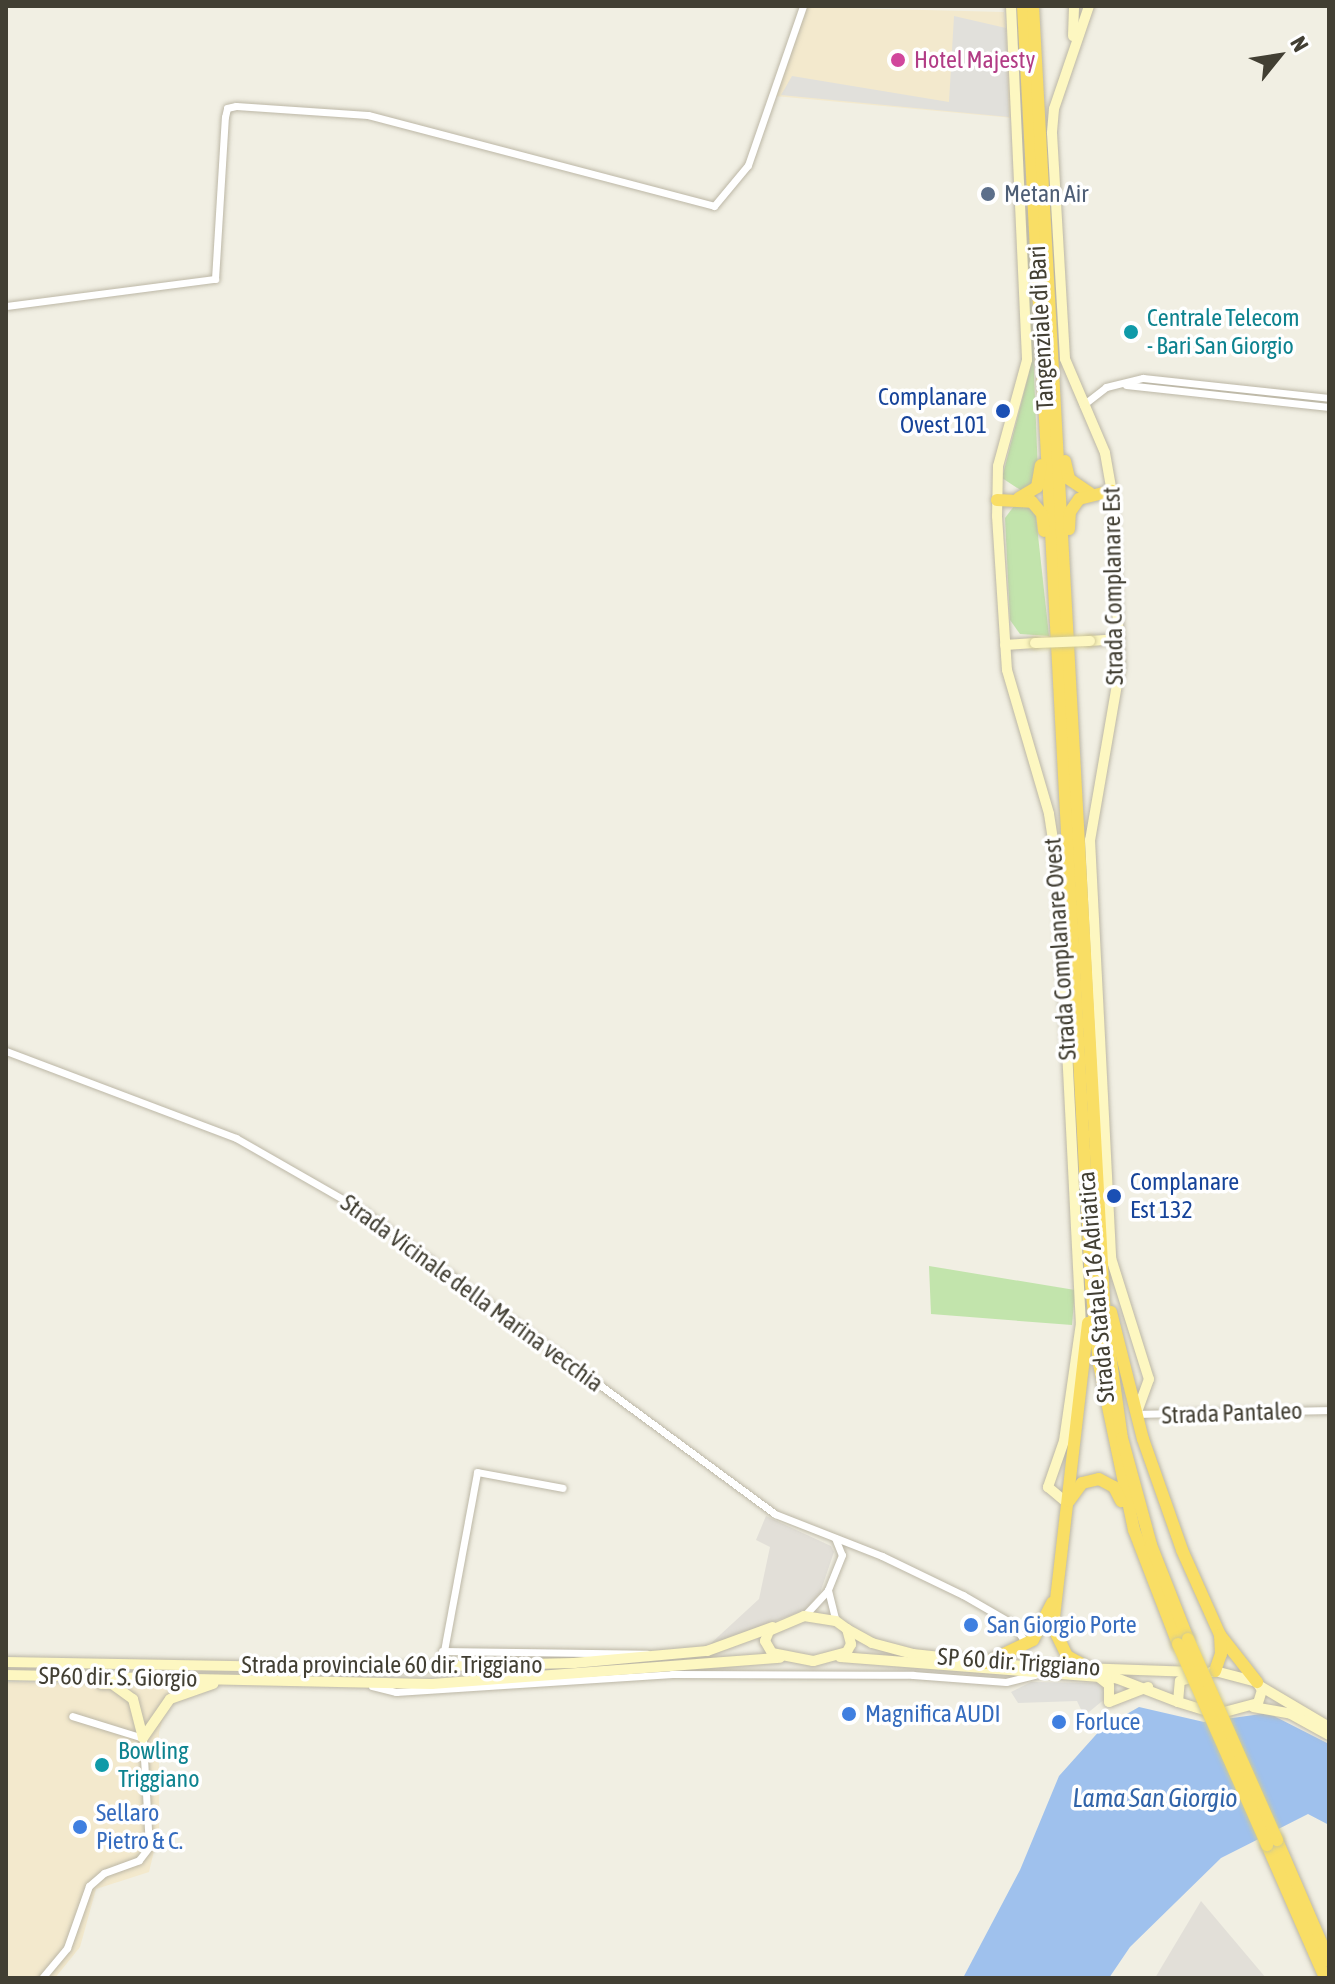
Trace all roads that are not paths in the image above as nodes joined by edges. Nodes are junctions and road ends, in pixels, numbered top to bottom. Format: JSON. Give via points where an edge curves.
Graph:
{"nodes":[{"id":1,"x":803,"y":6,"type":"edge"},
{"id":2,"x":1011,"y":6,"type":"edge"},
{"id":3,"x":1023,"y":6,"type":"edge"},
{"id":4,"x":1033,"y":6,"type":"edge"},
{"id":5,"x":1074,"y":6,"type":"edge"},
{"id":6,"x":1089,"y":6,"type":"edge"},
{"id":7,"x":1072,"y":46,"type":"junction"},
{"id":8,"x":6,"y":306,"type":"edge"},
{"id":9,"x":1120,"y":384,"type":"junction"},
{"id":10,"x":1049,"y":385,"type":"junction"},
{"id":11,"x":1329,"y":398,"type":"edge"},
{"id":12,"x":1083,"y":405,"type":"junction"},
{"id":13,"x":1329,"y":407,"type":"edge"},
{"id":14,"x":1112,"y":491,"type":"junction"},
{"id":15,"x":1090,"y":493,"type":"junction"},
{"id":16,"x":1019,"y":498,"type":"junction"},
{"id":17,"x":997,"y":500,"type":"junction"},
{"id":18,"x":1062,"y":620,"type":"junction"},
{"id":19,"x":1119,"y":639,"type":"junction"},
{"id":20,"x":1005,"y":645,"type":"junction"},
{"id":21,"x":1063,"y":649,"type":"joint"},
{"id":22,"x":6,"y":1051,"type":"edge"},
{"id":23,"x":1096,"y":1283,"type":"junction"},
{"id":24,"x":1329,"y":1410,"type":"edge"},
{"id":25,"x":1136,"y":1414,"type":"junction"},
{"id":26,"x":1153,"y":1467,"type":"junction"},
{"id":27,"x":563,"y":1488,"type":"dead end"},
{"id":28,"x":1147,"y":1489,"type":"junction"},
{"id":29,"x":1138,"y":1500,"type":"junction"},
{"id":30,"x":1164,"y":1501,"type":"junction"},
{"id":31,"x":1068,"y":1504,"type":"junction"},
{"id":32,"x":1134,"y":1530,"type":"junction"},
{"id":33,"x":835,"y":1538,"type":"junction"},
{"id":34,"x":859,"y":1547,"type":"junction"},
{"id":35,"x":842,"y":1555,"type":"junction"},
{"id":36,"x":828,"y":1590,"type":"junction"},
{"id":37,"x":1054,"y":1596,"type":"junction"},
{"id":38,"x":804,"y":1616,"type":"junction"},
{"id":39,"x":836,"y":1621,"type":"junction"},
{"id":40,"x":773,"y":1627,"type":"junction"},
{"id":41,"x":847,"y":1629,"type":"junction"},
{"id":42,"x":1220,"y":1635,"type":"junction"},
{"id":43,"x":1183,"y":1641,"type":"junction"},
{"id":44,"x":1027,"y":1645,"type":"junction"},
{"id":45,"x":442,"y":1651,"type":"junction"},
{"id":46,"x":657,"y":1656,"type":"junction"},
{"id":47,"x":840,"y":1657,"type":"junction"},
{"id":48,"x":780,"y":1658,"type":"junction"},
{"id":49,"x":806,"y":1661,"type":"junction"},
{"id":50,"x":6,"y":1662,"type":"edge"},
{"id":51,"x":985,"y":1663,"type":"junction"},
{"id":52,"x":441,"y":1667,"type":"junction"},
{"id":53,"x":1090,"y":1668,"type":"junction"},
{"id":54,"x":1215,"y":1671,"type":"junction"},
{"id":55,"x":1197,"y":1673,"type":"junction"},
{"id":56,"x":805,"y":1674,"type":"junction"},
{"id":57,"x":6,"y":1675,"type":"edge"},
{"id":58,"x":1035,"y":1675,"type":"junction"},
{"id":59,"x":27,"y":1676,"type":"junction"},
{"id":60,"x":1100,"y":1678,"type":"junction"},
{"id":61,"x":270,"y":1680,"type":"junction"},
{"id":62,"x":363,"y":1682,"type":"junction"},
{"id":63,"x":1258,"y":1684,"type":"junction"},
{"id":64,"x":1149,"y":1687,"type":"junction"},
{"id":65,"x":1178,"y":1702,"type":"junction"},
{"id":66,"x":1253,"y":1707,"type":"junction"},
{"id":67,"x":72,"y":1716,"type":"dead end"},
{"id":68,"x":1329,"y":1727,"type":"edge"},
{"id":69,"x":1329,"y":1735,"type":"edge"},
{"id":70,"x":143,"y":1738,"type":"junction"},
{"id":71,"x":1272,"y":1842,"type":"junction"},
{"id":72,"x":1329,"y":1961,"type":"edge"},
{"id":73,"x":42,"y":1978,"type":"edge"},
{"id":74,"x":1325,"y":1978,"type":"edge"}],
"edges":[{"from":1,"to":8,"type":"street","via":[[748,165],[714,206],[368,115],[236,106],[227,108],[225,117],[215,279]]},
{"from":2,"to":17,"type":"main road","name":"Strada Complanare Ovest","via":[[1027,360],[998,466]]},
{"from":3,"to":10,"type":"highway","name":"Tangenziale di Bari"},
{"from":4,"to":10,"type":"highway","name":"Tangenziale di Bari"},
{"from":5,"to":7,"type":"main road","name":"Strada Complanare Est"},
{"from":6,"to":7,"type":"main road","name":"Strada Complanare Est"},
{"from":7,"to":12,"type":"main road","name":"Strada Complanare Est","via":[[1052,133],[1065,359]]},
{"from":9,"to":11,"type":"street","via":[[1143,378]]},
{"from":9,"to":12,"type":"street","via":[[1106,387]]},
{"from":9,"to":13,"type":"street"},
{"from":10,"to":15,"type":"highway","via":[[1062,403],[1066,471],[1075,486]]},
{"from":10,"to":16,"type":"highway","via":[[1038,408],[1041,479]]},
{"from":10,"to":18,"type":"highway","name":"Tangenziale di Bari"},
{"from":12,"to":14,"type":"main road","name":"Strada Complanare Est","via":[[1110,466]]},
{"from":14,"to":15,"type":"highway"},
{"from":14,"to":19,"type":"main road","name":"Strada Complanare Est"},
{"from":15,"to":18,"type":"highway","via":[[1070,512],[1072,589]]},
{"from":16,"to":17,"type":"highway"},
{"from":16,"to":18,"type":"highway","via":[[1032,502],[1042,514],[1048,589]]},
{"from":17,"to":20,"type":"main road","name":"Strada Complanare Ovest"},
{"from":18,"to":21,"type":"highway","name":"Tangenziale di Bari"},
{"from":19,"to":20,"type":"main road","bridge":true},
{"from":19,"to":25,"type":"main road","name":"Strada Complanare Est","via":[[1118,687],[1090,840],[1111,1258],[1149,1379]]},
{"from":20,"to":31,"type":"main road","name":"Strada Complanare Ovest","via":[[1012,694],[1049,814],[1058,872],[1081,1323],[1064,1441],[1048,1487]]},
{"from":21,"to":23,"type":"highway","name":"Strada Statale 16 Adriatica"},
{"from":22,"to":33,"type":"street","name":"Strada Vicinale della Marina vecchia","via":[[236,1138],[365,1212],[757,1502]]},
{"from":23,"to":25,"type":"highway"},
{"from":23,"to":29,"type":"highway","name":"Strada Statale 16 Adriatica"},
{"from":23,"to":31,"type":"highway"},
{"from":23,"to":32,"type":"highway","name":"Strada Statale 16 Adriatica","via":[[1110,1425]]},
{"from":24,"to":25,"type":"street","name":"Strada Pantaleo"},
{"from":25,"to":26,"type":"highway"},
{"from":26,"to":28,"type":"highway"},
{"from":26,"to":30,"type":"highway"},
{"from":27,"to":45,"type":"street","via":[[477,1472]]},
{"from":28,"to":29,"type":"highway"},
{"from":28,"to":30,"type":"highway"},
{"from":29,"to":43,"type":"highway","name":"Strada Statale 16 Adriatica"},
{"from":30,"to":42,"type":"highway"},
{"from":31,"to":32,"type":"highway","via":[[1082,1483],[1106,1481],[1119,1494]]},
{"from":31,"to":37,"type":"highway"},
{"from":32,"to":43,"type":"highway","name":"Strada Statale 16 Adriatica"},
{"from":33,"to":34,"type":"street","name":"Strada Vicinale della Marina vecchia"},
{"from":33,"to":35,"type":"street"},
{"from":34,"to":35,"type":"street"},
{"from":34,"to":44,"type":"street","name":"Strada Vicinale della Marina vecchia","via":[[1013,1624]]},
{"from":35,"to":36,"type":"street"},
{"from":36,"to":38,"type":"street"},
{"from":36,"to":39,"type":"street"},
{"from":37,"to":44,"type":"highway"},
{"from":37,"to":53,"type":"highway","via":[[1055,1640],[1067,1656]]},
{"from":38,"to":39,"type":"main road"},
{"from":38,"to":40,"type":"main road","name":"Strada provinciale 60 dir. Triggiano"},
{"from":39,"to":41,"type":"main road","name":"SP 60 dir. Triggiano"},
{"from":40,"to":46,"type":"main road","name":"Strada provinciale 60 dir. Triggiano","via":[[738,1643]]},
{"from":40,"to":48,"type":"main road","via":[[765,1636],[766,1645]]},
{"from":41,"to":47,"type":"main road","via":[[850,1648]]},
{"from":41,"to":51,"type":"main road","name":"SP 60 dir. Triggiano","via":[[893,1650]]},
{"from":42,"to":54,"type":"highway"},
{"from":42,"to":63,"type":"highway"},
{"from":43,"to":71,"type":"highway","name":"Strada Statale 16 Adriatica","bridge":true},
{"from":44,"to":51,"type":"highway"},
{"from":45,"to":46,"type":"street","via":[[562,1656],[635,1650]]},
{"from":45,"to":52,"type":"street"},
{"from":46,"to":52,"type":"main road","name":"Strada provinciale 60 dir. Triggiano"},
{"from":47,"to":49,"type":"main road","name":"SP60 dir. S. Giorgio"},
{"from":47,"to":58,"type":"main road"},
{"from":48,"to":49,"type":"main road","name":"SP60 dir. S. Giorgio"},
{"from":48,"to":62,"type":"main road","name":"SP60 dir. S. Giorgio","via":[[520,1680]]},
{"from":49,"to":56,"type":"street"},
{"from":50,"to":52,"type":"main road","name":"Strada provinciale 60 dir. Triggiano"},
{"from":51,"to":53,"type":"main road","name":"SP 60 dir. Triggiano"},
{"from":53,"to":55,"type":"main road","name":"SP 60 dir. Triggiano"},
{"from":54,"to":55,"type":"main road","name":"SP 60 dir. Triggiano"},
{"from":54,"to":63,"type":"main road"},
{"from":55,"to":65,"type":"main road","via":[[1176,1686]]},
{"from":56,"to":58,"type":"street","via":[[1006,1682]]},
{"from":56,"to":62,"type":"street","via":[[672,1674],[396,1692]]},
{"from":57,"to":59,"type":"main road","name":"SP60 dir. S. Giorgio"},
{"from":58,"to":60,"type":"main road"},
{"from":59,"to":61,"type":"main road","name":"SP60 dir. S. Giorgio"},
{"from":59,"to":70,"type":"main road","via":[[112,1684],[138,1709]]},
{"from":60,"to":64,"type":"main road"},
{"from":60,"to":64,"type":"main road","via":[[1109,1685],[1109,1702]]},
{"from":61,"to":62,"type":"main road","name":"SP60 dir. S. Giorgio"},
{"from":61,"to":70,"type":"main road","via":[[190,1689],[157,1712]]},
{"from":63,"to":66,"type":"main road","via":[[1262,1697]]},
{"from":63,"to":68,"type":"main road"},
{"from":64,"to":65,"type":"main road"},
{"from":65,"to":66,"type":"main road","via":[[1217,1714]]},
{"from":66,"to":69,"type":"main road","via":[[1291,1714]]},
{"from":67,"to":70,"type":"street"},
{"from":70,"to":73,"type":"street","via":[[146,1855],[104,1873],[89,1886],[67,1948]]},
{"from":71,"to":72,"type":"highway","name":"Strada Statale 16 Adriatica"},
{"from":71,"to":74,"type":"highway","name":"Strada Statale 16 Adriatica"}]}
